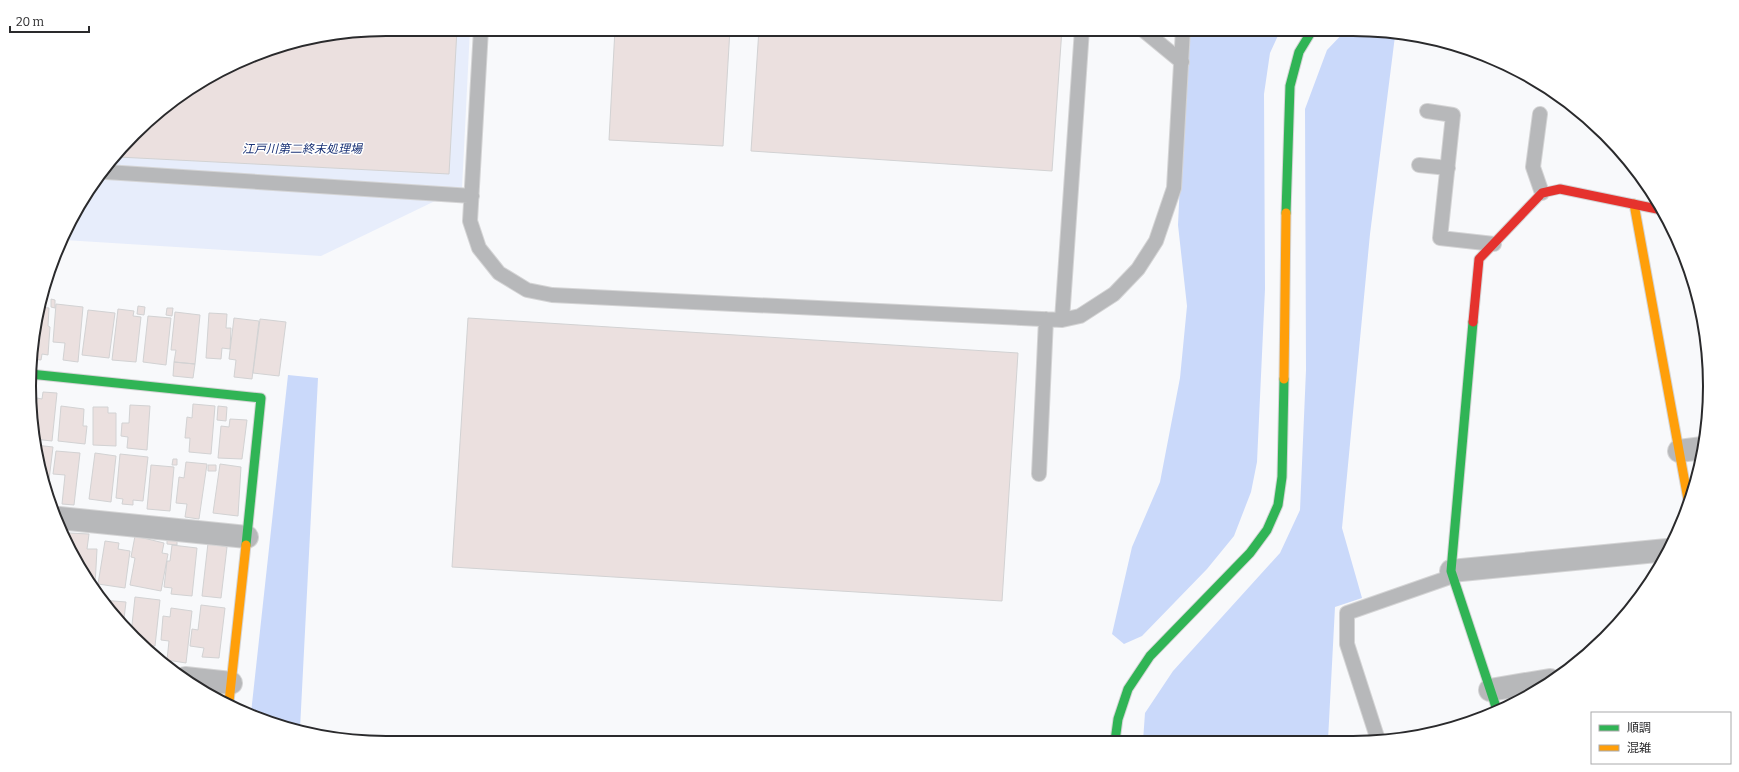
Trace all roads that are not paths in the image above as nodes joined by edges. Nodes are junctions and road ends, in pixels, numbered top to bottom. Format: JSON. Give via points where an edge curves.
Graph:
{"nodes":[{"id":1,"x":481,"y":36,"type":"edge"},
{"id":2,"x":1082,"y":36,"type":"edge"},
{"id":3,"x":1150,"y":36,"type":"edge"},
{"id":4,"x":1183,"y":36,"type":"edge"},
{"id":5,"x":1309,"y":36,"type":"edge"},
{"id":6,"x":1182,"y":62,"type":"junction"},
{"id":7,"x":1427,"y":111,"type":"dead end"},
{"id":8,"x":1540,"y":114,"type":"dead end"},
{"id":9,"x":1419,"y":165,"type":"dead end"},
{"id":10,"x":1448,"y":168,"type":"junction"},
{"id":11,"x":109,"y":172,"type":"edge"},
{"id":12,"x":1542,"y":193,"type":"junction"},
{"id":13,"x":472,"y":196,"type":"junction"},
{"id":14,"x":1634,"y":204,"type":"junction"},
{"id":15,"x":1654,"y":208,"type":"edge"},
{"id":16,"x":1494,"y":244,"type":"junction"},
{"id":17,"x":1046,"y":319,"type":"junction"},
{"id":18,"x":1062,"y":320,"type":"junction"},
{"id":19,"x":36,"y":375,"type":"edge"},
{"id":20,"x":1697,"y":449,"type":"edge"},
{"id":21,"x":1679,"y":451,"type":"junction"},
{"id":22,"x":1039,"y":474,"type":"dead end"},
{"id":23,"x":1686,"y":491,"type":"edge"},
{"id":24,"x":62,"y":518,"type":"edge"},
{"id":25,"x":247,"y":537,"type":"junction"},
{"id":26,"x":1662,"y":551,"type":"edge"},
{"id":27,"x":1452,"y":574,"type":"junction"},
{"id":28,"x":1539,"y":682,"type":"edge"},
{"id":29,"x":202,"y":683,"type":"edge"},
{"id":30,"x":1490,"y":690,"type":"junction"},
{"id":31,"x":230,"y":692,"type":"edge"},
{"id":32,"x":1495,"y":705,"type":"edge"},
{"id":33,"x":1376,"y":735,"type":"edge"},
{"id":34,"x":1116,"y":736,"type":"edge"}],
"edges":[{"from":1,"to":13,"type":"lane"},
{"from":2,"to":18,"type":"lane"},
{"from":3,"to":6,"type":"lane"},
{"from":4,"to":6,"type":"lane"},
{"from":5,"to":34,"type":"street","via":[[1300,52],[1290,86],[1282,477],[1278,505],[1266,530],[1250,553],[1150,656],[1128,689],[1118,719]]},
{"from":6,"to":18,"type":"lane","via":[[1174,188],[1156,241],[1138,269],[1114,294],[1080,316]]},
{"from":7,"to":10,"type":"lane","via":[[1454,115]]},
{"from":8,"to":12,"type":"lane","via":[[1533,167]]},
{"from":9,"to":10,"type":"lane"},
{"from":10,"to":16,"type":"lane","via":[[1440,238]]},
{"from":11,"to":13,"type":"lane"},
{"from":12,"to":14,"type":"street","via":[[1560,189]]},
{"from":12,"to":16,"type":"street"},
{"from":13,"to":17,"type":"lane","via":[[470,221],[479,248],[498,273],[528,290],[552,295]]},
{"from":14,"to":15,"type":"street"},
{"from":14,"to":21,"type":"street"},
{"from":16,"to":27,"type":"street","via":[[1479,259]]},
{"from":17,"to":18,"type":"lane"},
{"from":17,"to":22,"type":"lane"},
{"from":19,"to":25,"type":"street","via":[[261,398]]},
{"from":20,"to":21,"type":"street"},
{"from":21,"to":23,"type":"street"},
{"from":24,"to":25,"type":"street"},
{"from":25,"to":31,"type":"street"},
{"from":26,"to":27,"type":"street"},
{"from":27,"to":30,"type":"street"},
{"from":27,"to":33,"type":"lane","via":[[1347,613],[1347,644]]},
{"from":28,"to":30,"type":"street"},
{"from":29,"to":31,"type":"street"},
{"from":30,"to":32,"type":"street"}]}
